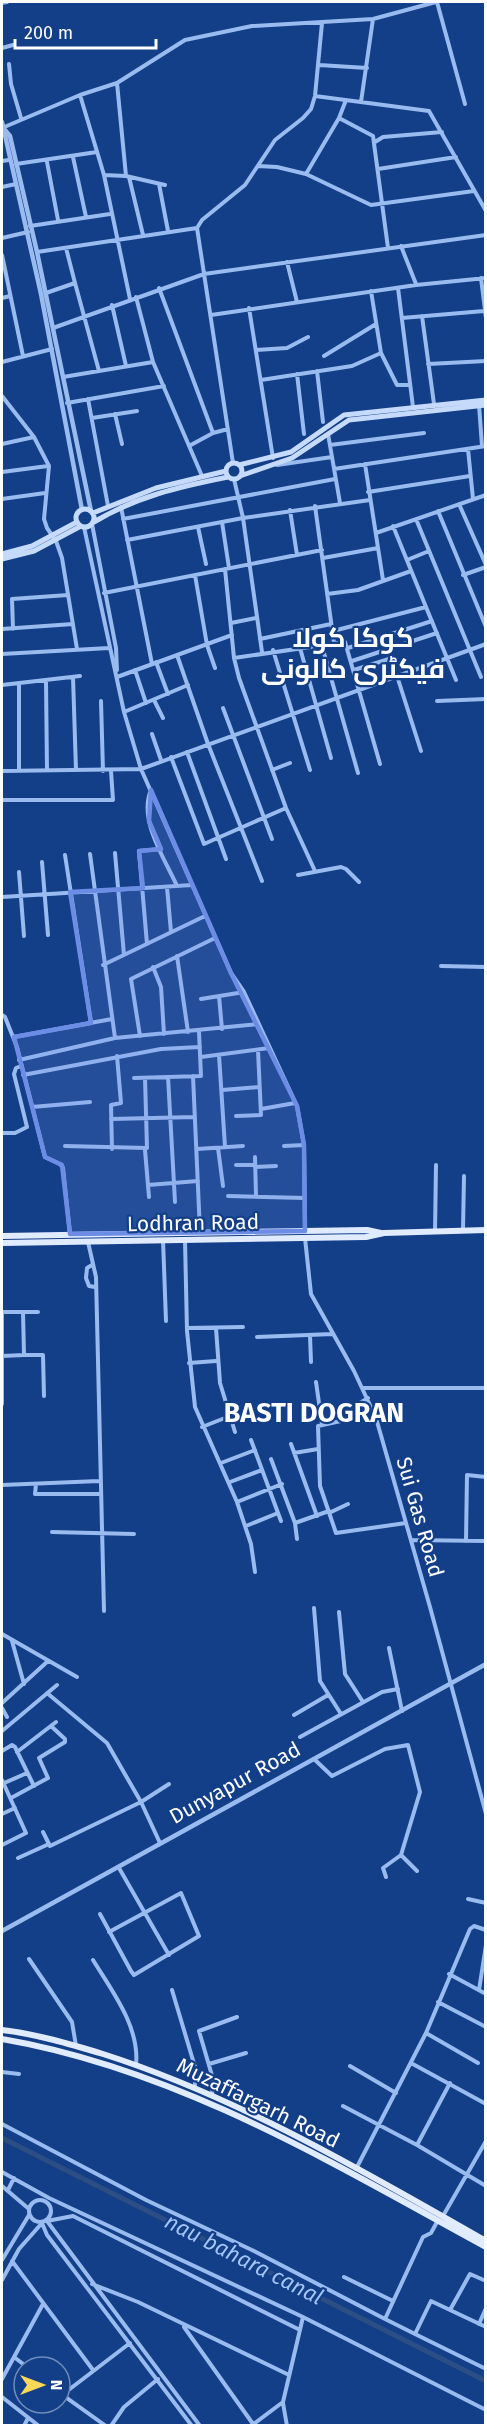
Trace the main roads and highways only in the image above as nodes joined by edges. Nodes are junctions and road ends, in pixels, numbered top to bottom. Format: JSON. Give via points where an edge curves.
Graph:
{"nodes":[{"id":1,"x":486,"y":400,"type":"edge"},
{"id":2,"x":481,"y":404,"type":"edge"},
{"id":3,"x":236,"y":464,"type":"junction"},
{"id":4,"x":232,"y":476,"type":"junction"},
{"id":5,"x":92,"y":512,"type":"junction"},
{"id":6,"x":93,"y":523,"type":"junction"},
{"id":7,"x":81,"y":525,"type":"junction"},
{"id":8,"x":54,"y":538,"type":"junction"},
{"id":9,"x":2,"y":554,"type":"edge"},
{"id":10,"x":2,"y":559,"type":"edge"},
{"id":11,"x":486,"y":1230,"type":"edge"},
{"id":12,"x":305,"y":1235,"type":"junction"},
{"id":13,"x":2,"y":1236,"type":"edge"},
{"id":14,"x":2,"y":1243,"type":"edge"},
{"id":15,"x":2,"y":2030,"type":"edge"},
{"id":16,"x":2,"y":2039,"type":"edge"},
{"id":17,"x":486,"y":2241,"type":"edge"},
{"id":18,"x":486,"y":2247,"type":"edge"}],
"edges":[{"from":1,"to":2,"type":"main road"},
{"from":2,"to":3,"type":"main road","via":[[434,404],[344,415],[291,452]]},
{"from":2,"to":4,"type":"main road","via":[[349,420],[292,458]]},
{"from":3,"to":4,"type":"main road"},
{"from":3,"to":4,"type":"main road","via":[[228,465]]},
{"from":4,"to":5,"type":"main road","via":[[202,476]]},
{"from":4,"to":6,"type":"main road","via":[[171,489],[120,506]]},
{"from":5,"to":6,"type":"main road"},
{"from":5,"to":7,"type":"main road","via":[[82,510],[76,516]]},
{"from":6,"to":7,"type":"main road"},
{"from":7,"to":8,"type":"main road"},
{"from":8,"to":9,"type":"main road"},
{"from":8,"to":10,"type":"main road","via":[[34,551]]},
{"from":11,"to":12,"type":"main road","name":"Lodhran Road","via":[[366,1237]]},
{"from":12,"to":13,"type":"main road","name":"Lodhran Road","via":[[200,1232]]},
{"from":12,"to":14,"type":"main road","name":"Lodhran Road"},
{"from":15,"to":17,"type":"main road","name":"Muzaffargarh Road","via":[[76,2046],[212,2096],[292,2134]]},
{"from":16,"to":18,"type":"main road","via":[[67,2052],[190,2094]]}]}
